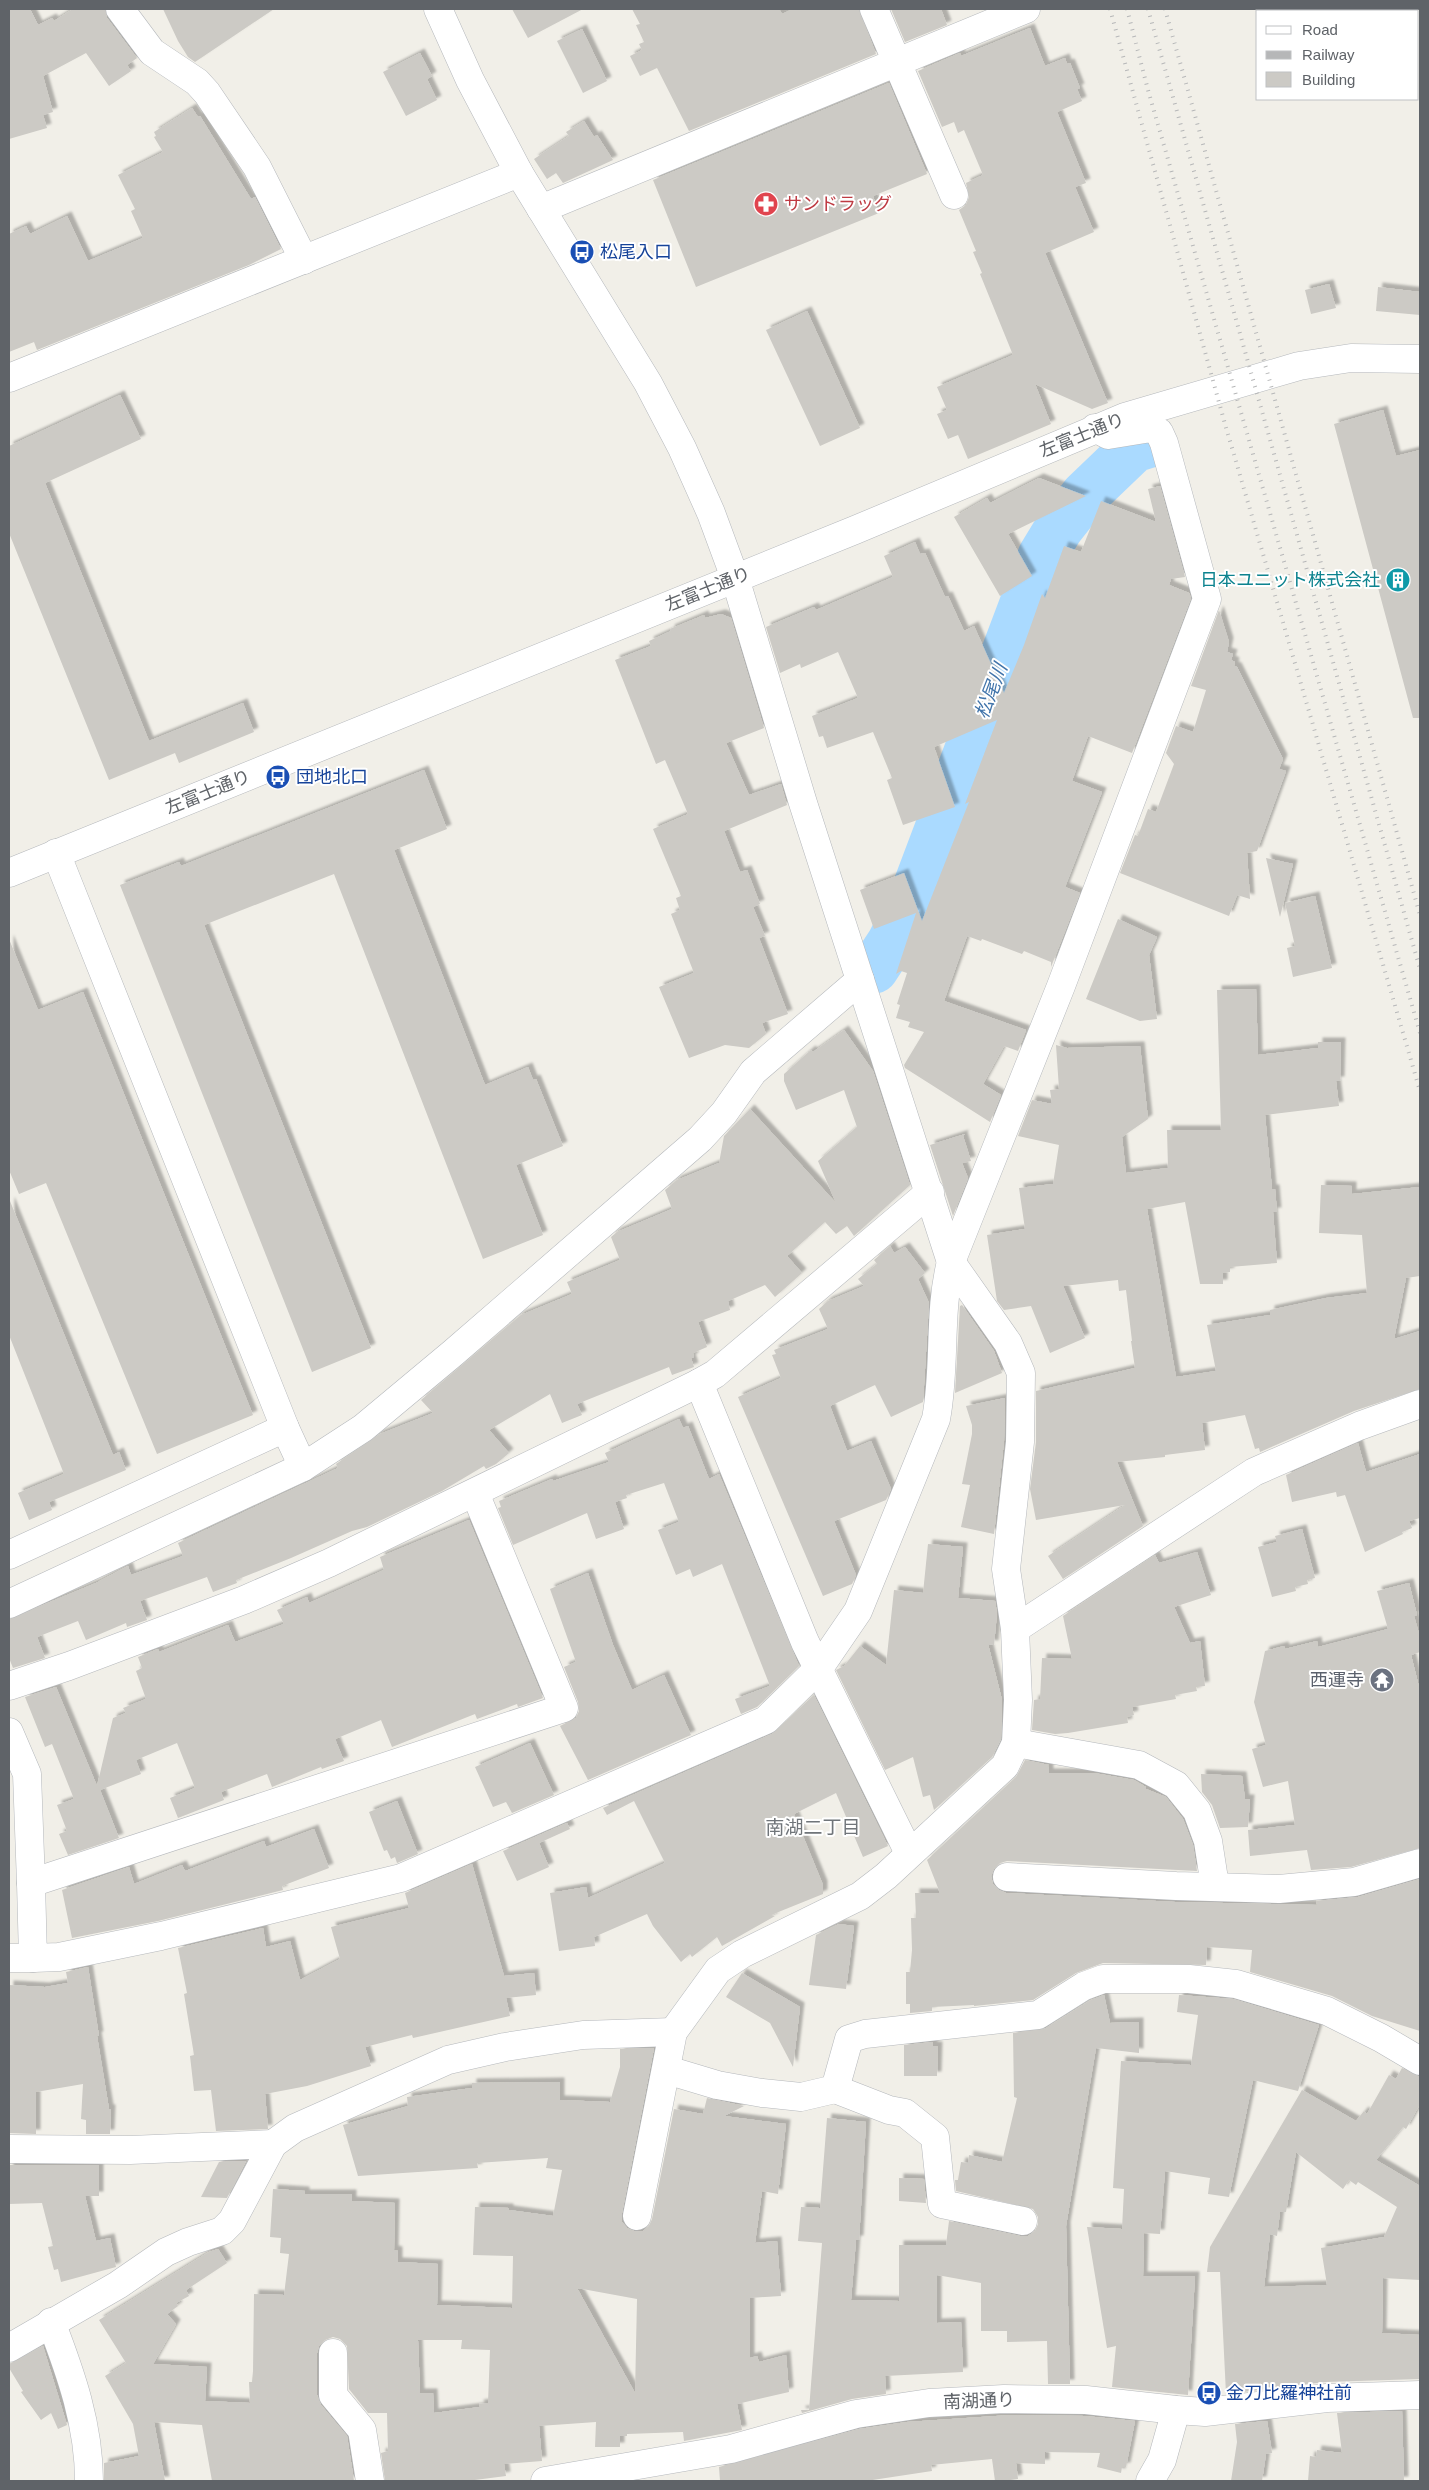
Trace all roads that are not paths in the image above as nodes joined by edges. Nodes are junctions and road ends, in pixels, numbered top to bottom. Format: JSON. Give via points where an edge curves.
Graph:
{"nodes":[{"id":1,"x":120,"y":9,"type":"edge"},
{"id":2,"x":438,"y":9,"type":"edge"},
{"id":3,"x":874,"y":9,"type":"edge"},
{"id":4,"x":1026,"y":9,"type":"edge"},
{"id":5,"x":897,"y":64,"type":"junction"},
{"id":6,"x":519,"y":173,"type":"junction"},
{"id":7,"x":954,"y":194,"type":"dead end"},
{"id":8,"x":541,"y":209,"type":"junction"},
{"id":9,"x":304,"y":260,"type":"junction"},
{"id":10,"x":1420,"y":359,"type":"edge"},
{"id":11,"x":9,"y":378,"type":"edge"},
{"id":12,"x":1095,"y":428,"type":"junction"},
{"id":13,"x":735,"y":578,"type":"junction"},
{"id":14,"x":56,"y":854,"type":"junction"},
{"id":15,"x":9,"y":873,"type":"edge"},
{"id":16,"x":860,"y":980,"type":"junction"},
{"id":17,"x":930,"y":1192,"type":"junction"},
{"id":18,"x":951,"y":1262,"type":"junction"},
{"id":19,"x":699,"y":1383,"type":"junction"},
{"id":20,"x":1420,"y":1404,"type":"edge"},
{"id":21,"x":285,"y":1428,"type":"junction"},
{"id":22,"x":303,"y":1467,"type":"junction"},
{"id":23,"x":475,"y":1493,"type":"junction"},
{"id":24,"x":9,"y":1555,"type":"edge"},
{"id":25,"x":9,"y":1604,"type":"edge"},
{"id":26,"x":1015,"y":1629,"type":"junction"},
{"id":27,"x":819,"y":1668,"type":"junction"},
{"id":28,"x":9,"y":1686,"type":"edge"},
{"id":29,"x":9,"y":1732,"type":"edge"},
{"id":30,"x":1016,"y":1743,"type":"junction"},
{"id":31,"x":909,"y":1853,"type":"junction"},
{"id":32,"x":1420,"y":1863,"type":"edge"},
{"id":33,"x":1007,"y":1877,"type":"dead end"},
{"id":34,"x":31,"y":1883,"type":"junction"},
{"id":35,"x":1215,"y":1886,"type":"junction"},
{"id":36,"x":21,"y":1958,"type":"edge"},
{"id":37,"x":673,"y":2032,"type":"junction"},
{"id":38,"x":1420,"y":2061,"type":"edge"},
{"id":39,"x":667,"y":2070,"type":"junction"},
{"id":40,"x":835,"y":2089,"type":"junction"},
{"id":41,"x":273,"y":2144,"type":"junction"},
{"id":42,"x":9,"y":2149,"type":"edge"},
{"id":43,"x":636,"y":2216,"type":"dead end"},
{"id":44,"x":1023,"y":2221,"type":"dead end"},
{"id":45,"x":51,"y":2322,"type":"junction"},
{"id":46,"x":9,"y":2348,"type":"edge"},
{"id":47,"x":333,"y":2353,"type":"dead end"},
{"id":48,"x":1420,"y":2395,"type":"edge"},
{"id":49,"x":1176,"y":2410,"type":"junction"},
{"id":50,"x":89,"y":2481,"type":"edge"},
{"id":51,"x":370,"y":2481,"type":"edge"},
{"id":52,"x":545,"y":2481,"type":"edge"},
{"id":53,"x":1150,"y":2481,"type":"edge"}],
"edges":[{"from":1,"to":9,"type":"street","via":[[152,52],[207,92],[257,167]]},
{"from":2,"to":6,"type":"street","via":[[470,80]]},
{"from":3,"to":5,"type":"street"},
{"from":4,"to":5,"type":"street"},
{"from":5,"to":7,"type":"street"},
{"from":5,"to":8,"type":"street"},
{"from":6,"to":8,"type":"street"},
{"from":6,"to":9,"type":"street"},
{"from":8,"to":13,"type":"street","via":[[648,383],[708,505]]},
{"from":9,"to":11,"type":"street"},
{"from":10,"to":12,"type":"street","name":"左富士通り","via":[[1351,358],[1299,366]]},
{"from":12,"to":13,"type":"street","name":"左富士通り"},
{"from":12,"to":18,"type":"street","via":[[1108,436],[1151,428],[1159,432],[1207,600],[1061,986]]},
{"from":13,"to":14,"type":"street","name":"左富士通り"},
{"from":13,"to":16,"type":"street"},
{"from":14,"to":15,"type":"street","name":"左富士通り"},
{"from":14,"to":21,"type":"street"},
{"from":16,"to":17,"type":"street"},
{"from":16,"to":22,"type":"street","via":[[753,1072],[724,1113],[692,1145],[363,1428]]},
{"from":17,"to":18,"type":"street"},
{"from":17,"to":19,"type":"street","via":[[715,1374]]},
{"from":18,"to":26,"type":"street","via":[[1008,1344],[1021,1373],[1020,1442],[1006,1570]]},
{"from":18,"to":27,"type":"street","via":[[946,1284],[940,1400],[936,1419],[858,1611]]},
{"from":19,"to":23,"type":"street"},
{"from":19,"to":27,"type":"street","via":[[805,1642]]},
{"from":20,"to":26,"type":"street","via":[[1359,1426],[1254,1472]]},
{"from":21,"to":22,"type":"street"},
{"from":21,"to":24,"type":"street"},
{"from":22,"to":25,"type":"street"},
{"from":23,"to":28,"type":"street","via":[[244,1600]]},
{"from":23,"to":34,"type":"street","via":[[564,1708]]},
{"from":26,"to":30,"type":"street"},
{"from":27,"to":31,"type":"street"},
{"from":27,"to":36,"type":"street","via":[[766,1720],[401,1878],[161,1936],[59,1957]]},
{"from":29,"to":34,"type":"street","via":[[27,1774]]},
{"from":30,"to":31,"type":"street","via":[[1005,1766]]},
{"from":30,"to":35,"type":"street","via":[[1140,1765],[1176,1785],[1197,1811],[1208,1841]]},
{"from":31,"to":37,"type":"street","via":[[860,1896],[742,1954],[718,1970]]},
{"from":32,"to":35,"type":"street","via":[[1354,1882],[1279,1889]]},
{"from":33,"to":35,"type":"street"},
{"from":34,"to":36,"type":"street"},
{"from":37,"to":39,"type":"street"},
{"from":37,"to":41,"type":"street","via":[[583,2035],[448,2060],[295,2128]]},
{"from":38,"to":40,"type":"street","via":[[1327,2012],[1236,1984],[1189,1979],[1103,1979],[1084,1986],[1038,2015],[865,2034],[849,2039]]},
{"from":39,"to":40,"type":"street","via":[[717,2085],[762,2093],[801,2097]]},
{"from":39,"to":43,"type":"street"},
{"from":40,"to":44,"type":"street","via":[[905,2113],[935,2137],[942,2204]]},
{"from":41,"to":42,"type":"street","via":[[130,2150]]},
{"from":41,"to":45,"type":"street","via":[[232,2221],[222,2231],[166,2252],[118,2285]]},
{"from":45,"to":46,"type":"street"},
{"from":45,"to":50,"type":"street","via":[[83,2416]]},
{"from":47,"to":51,"type":"street","via":[[334,2396],[362,2430]]},
{"from":48,"to":49,"type":"street","name":"南湖通り","via":[[1327,2398],[1205,2412]]},
{"from":49,"to":52,"type":"street","name":"南湖通り","via":[[1086,2400],[1004,2399],[929,2403],[856,2414],[731,2449]]},
{"from":49,"to":53,"type":"street","via":[[1162,2460]]}]}
